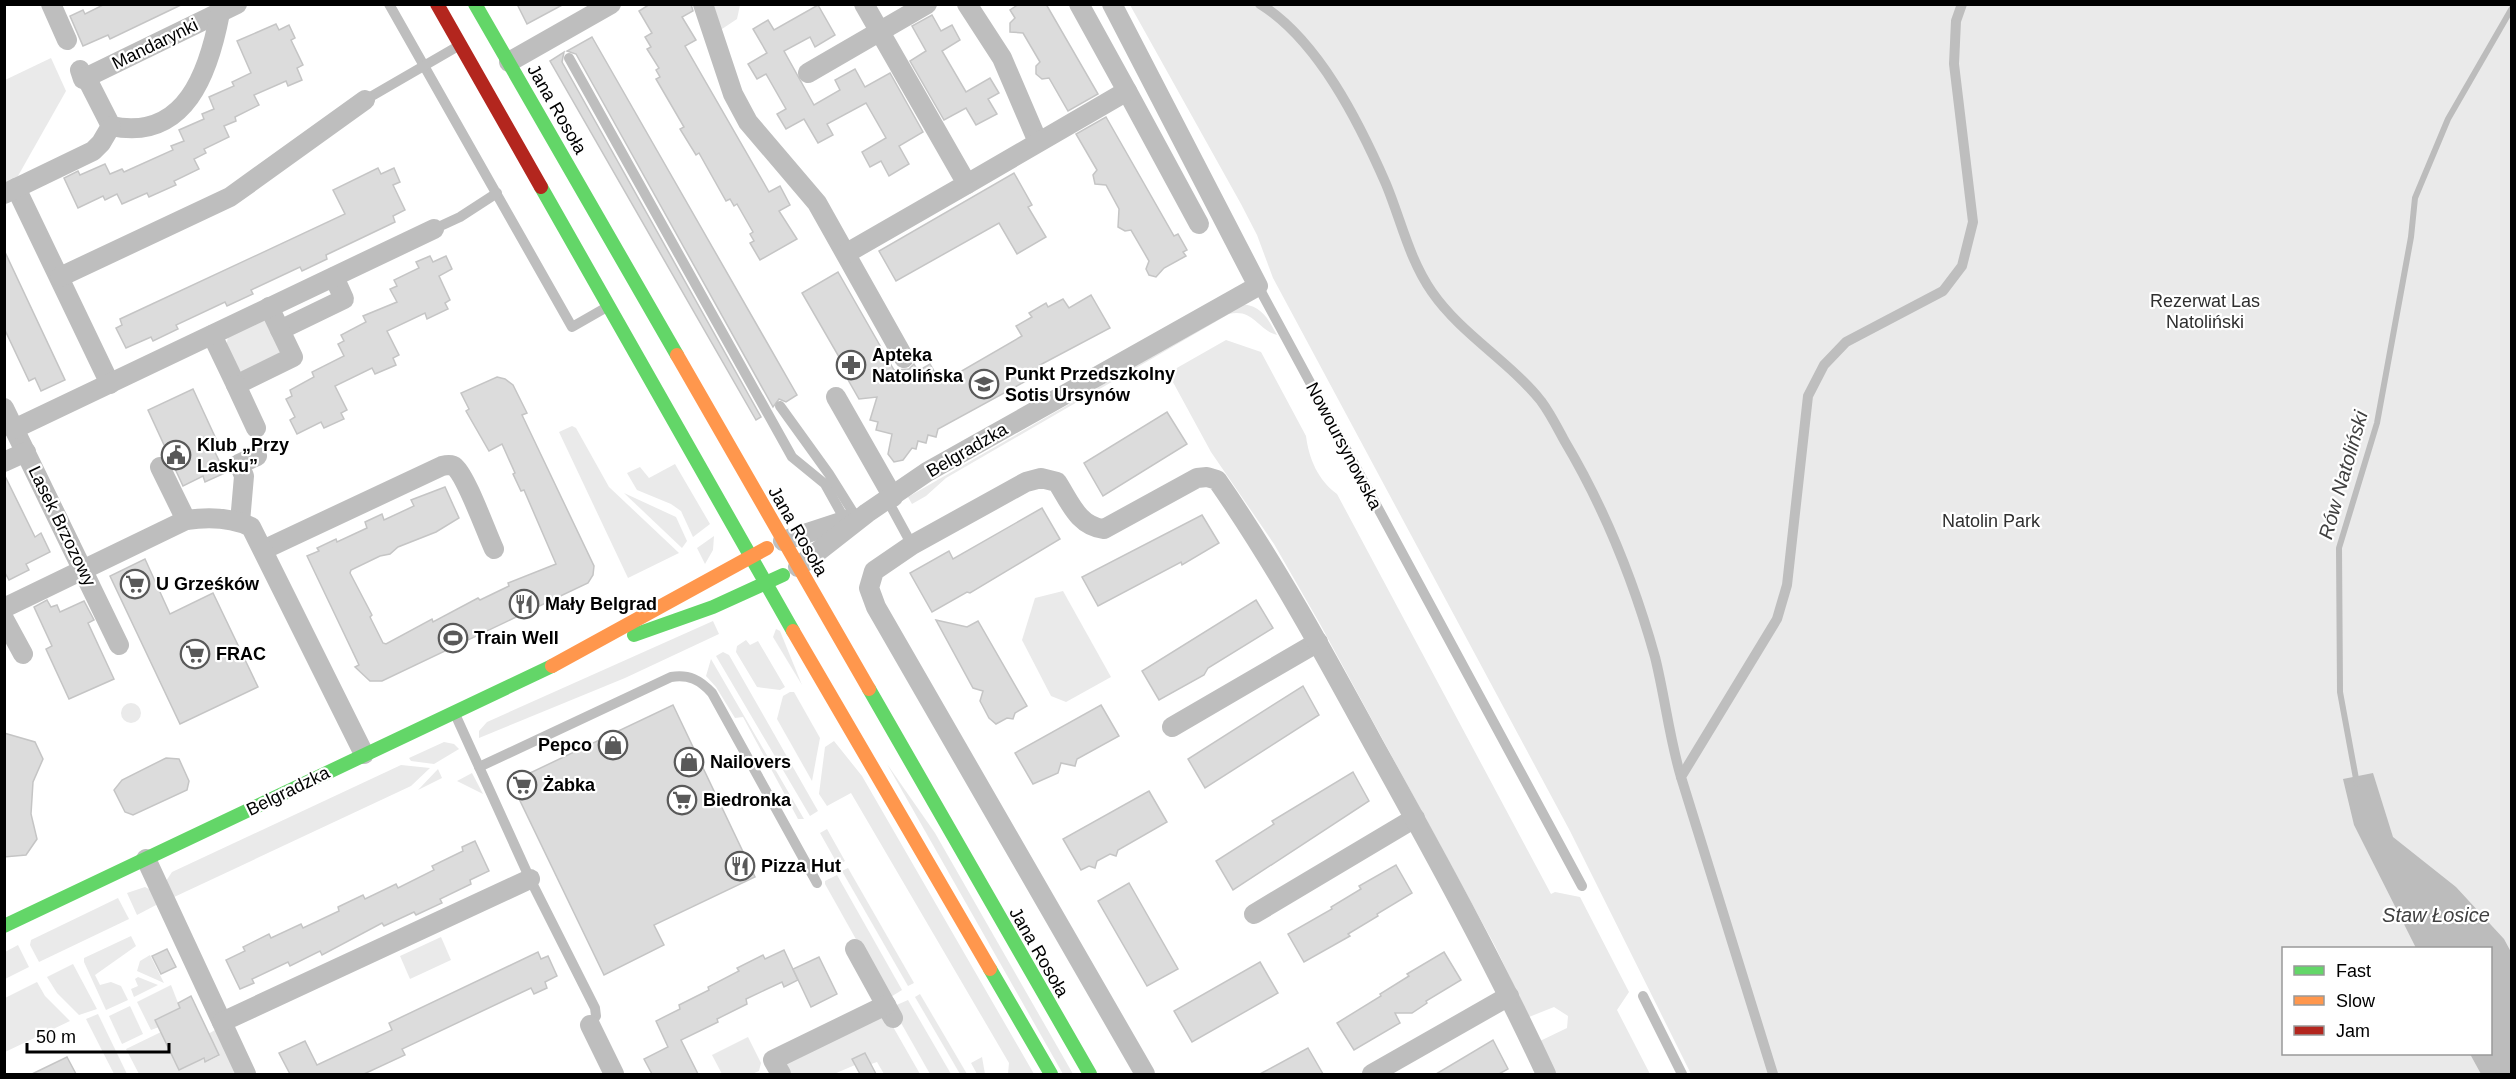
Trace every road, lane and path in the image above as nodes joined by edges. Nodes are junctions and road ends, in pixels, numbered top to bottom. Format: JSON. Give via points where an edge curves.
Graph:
{"nodes":[{"id":1,"x":51,"y":4,"type":"edge"},
{"id":2,"x":389,"y":4,"type":"edge"},
{"id":3,"x":437,"y":4,"type":"edge"},
{"id":4,"x":475,"y":4,"type":"edge"},
{"id":5,"x":610,"y":4,"type":"edge"},
{"id":6,"x":703,"y":4,"type":"edge"},
{"id":7,"x":864,"y":4,"type":"edge"},
{"id":8,"x":927,"y":4,"type":"edge"},
{"id":9,"x":967,"y":4,"type":"edge"},
{"id":10,"x":1079,"y":4,"type":"edge"},
{"id":11,"x":1112,"y":4,"type":"edge"},
{"id":12,"x":1260,"y":4,"type":"edge"},
{"id":13,"x":1962,"y":4,"type":"edge"},
{"id":14,"x":228,"y":9,"type":"edge"},
{"id":15,"x":879,"y":32,"type":"junction"},
{"id":16,"x":67,"y":40,"type":"dead end"},
{"id":17,"x":460,"y":45,"type":"junction"},
{"id":18,"x":569,"y":58,"type":"dead end"},
{"id":19,"x":509,"y":62,"type":"junction"},
{"id":20,"x":424,"y":64,"type":"junction"},
{"id":21,"x":808,"y":73,"type":"dead end"},
{"id":22,"x":1127,"y":90,"type":"junction"},
{"id":23,"x":365,"y":100,"type":"joint"},
{"id":24,"x":111,"y":126,"type":"junction"},
{"id":25,"x":1038,"y":142,"type":"junction"},
{"id":26,"x":967,"y":184,"type":"junction"},
{"id":27,"x":10,"y":191,"type":"edge"},
{"id":28,"x":497,"y":193,"type":"junction"},
{"id":29,"x":1199,"y":224,"type":"dead end"},
{"id":30,"x":434,"y":230,"type":"joint"},
{"id":31,"x":847,"y":253,"type":"junction"},
{"id":32,"x":60,"y":277,"type":"junction"},
{"id":33,"x":334,"y":277,"type":"junction"},
{"id":34,"x":1258,"y":286,"type":"junction"},
{"id":35,"x":609,"y":306,"type":"junction"},
{"id":36,"x":269,"y":307,"type":"junction"},
{"id":37,"x":280,"y":330,"type":"junction"},
{"id":38,"x":212,"y":335,"type":"junction"},
{"id":39,"x":904,"y":358,"type":"dead end"},
{"id":40,"x":110,"y":384,"type":"junction"},
{"id":41,"x":236,"y":385,"type":"junction"},
{"id":42,"x":836,"y":397,"type":"dead end"},
{"id":43,"x":780,"y":406,"type":"dead end"},
{"id":44,"x":4,"y":408,"type":"edge"},
{"id":45,"x":256,"y":428,"type":"dead end"},
{"id":46,"x":14,"y":429,"type":"junction"},
{"id":47,"x":26,"y":452,"type":"junction"},
{"id":48,"x":257,"y":456,"type":"dead end"},
{"id":49,"x":4,"y":462,"type":"edge"},
{"id":50,"x":821,"y":462,"type":"junction"},
{"id":51,"x":160,"y":468,"type":"dead end"},
{"id":52,"x":808,"y":472,"type":"junction"},
{"id":53,"x":890,"y":499,"type":"junction"},
{"id":54,"x":856,"y":517,"type":"junction"},
{"id":55,"x":186,"y":520,"type":"junction"},
{"id":56,"x":240,"y":522,"type":"junction"},
{"id":57,"x":783,"y":541,"type":"junction"},
{"id":58,"x":912,"y":545,"type":"junction"},
{"id":59,"x":494,"y":549,"type":"dead end"},
{"id":60,"x":263,"y":550,"type":"junction"},
{"id":61,"x":752,"y":555,"type":"junction"},
{"id":62,"x":798,"y":567,"type":"junction"},
{"id":63,"x":83,"y":571,"type":"junction"},
{"id":64,"x":768,"y":584,"type":"junction"},
{"id":65,"x":4,"y":608,"type":"edge"},
{"id":66,"x":4,"y":619,"type":"edge"},
{"id":67,"x":1318,"y":642,"type":"junction"},
{"id":68,"x":119,"y":645,"type":"dead end"},
{"id":69,"x":23,"y":654,"type":"dead end"},
{"id":70,"x":571,"y":657,"type":"junction"},
{"id":71,"x":455,"y":712,"type":"junction"},
{"id":72,"x":1172,"y":727,"type":"dead end"},
{"id":73,"x":364,"y":754,"type":"junction"},
{"id":74,"x":479,"y":767,"type":"junction"},
{"id":75,"x":1682,"y":777,"type":"junction"},
{"id":76,"x":1415,"y":818,"type":"junction"},
{"id":77,"x":146,"y":859,"type":"junction"},
{"id":78,"x":530,"y":879,"type":"junction"},
{"id":79,"x":817,"y":883,"type":"dead end"},
{"id":80,"x":1582,"y":886,"type":"dead end"},
{"id":81,"x":1254,"y":914,"type":"dead end"},
{"id":82,"x":4,"y":926,"type":"edge"},
{"id":83,"x":855,"y":949,"type":"dead end"},
{"id":84,"x":1509,"y":996,"type":"junction"},
{"id":85,"x":1643,"y":996,"type":"dead end"},
{"id":86,"x":222,"y":1022,"type":"junction"},
{"id":87,"x":590,"y":1025,"type":"joint"},
{"id":88,"x":246,"y":1074,"type":"edge"},
{"id":89,"x":614,"y":1074,"type":"edge"},
{"id":90,"x":781,"y":1074,"type":"edge"},
{"id":91,"x":1051,"y":1074,"type":"edge"},
{"id":92,"x":1090,"y":1074,"type":"edge"},
{"id":93,"x":1145,"y":1074,"type":"edge"},
{"id":94,"x":1372,"y":1074,"type":"edge"},
{"id":95,"x":1545,"y":1074,"type":"edge"},
{"id":96,"x":1682,"y":1074,"type":"edge"},
{"id":97,"x":1773,"y":1074,"type":"edge"}],
"edges":[{"from":1,"to":16,"type":"street"},
{"from":2,"to":20,"type":"lane"},
{"from":3,"to":17,"type":"street"},
{"from":4,"to":19,"type":"street","name":"Jana Rosoła"},
{"from":5,"to":19,"type":"street"},
{"from":6,"to":31,"type":"street","via":[[733,94],[748,122],[817,203]]},
{"from":7,"to":15,"type":"street"},
{"from":8,"to":15,"type":"street"},
{"from":9,"to":25,"type":"street","via":[[1002,58]]},
{"from":10,"to":22,"type":"street"},
{"from":11,"to":34,"type":"street","name":"Nowoursynowska"},
{"from":12,"to":75,"type":"lane","via":[[1277,15],[1315,57],[1350,112],[1432,293],[1542,402],[1588,479],[1629,577],[1655,658]]},
{"from":13,"to":75,"type":"lane","via":[[1956,21],[1954,64],[1973,222],[1962,266],[1943,291],[1846,342],[1824,365],[1808,396],[1787,585],[1778,619]]},
{"from":14,"to":24,"type":"street","via":[[198,87],[187,104],[150,124],[133,128]]},
{"from":14,"to":24,"type":"street","name":"Mandarynki","via":[[83,73]]},
{"from":15,"to":21,"type":"street"},
{"from":15,"to":26,"type":"street"},
{"from":17,"to":20,"type":"lane"},
{"from":17,"to":35,"type":"street"},
{"from":18,"to":52,"type":"lane","via":[[766,413],[792,457]]},
{"from":19,"to":57,"type":"street","name":"Jana Rosoła"},
{"from":20,"to":23,"type":"lane"},
{"from":20,"to":28,"type":"lane"},
{"from":22,"to":25,"type":"street"},
{"from":22,"to":29,"type":"street"},
{"from":23,"to":32,"type":"street","via":[[230,197]]},
{"from":24,"to":27,"type":"street","via":[[93,152]]},
{"from":25,"to":26,"type":"street"},
{"from":26,"to":31,"type":"street"},
{"from":27,"to":32,"type":"street"},
{"from":28,"to":30,"type":"lane"},
{"from":28,"to":35,"type":"lane","via":[[572,327]]},
{"from":30,"to":33,"type":"street"},
{"from":31,"to":39,"type":"street"},
{"from":32,"to":40,"type":"street"},
{"from":33,"to":36,"type":"street"},
{"from":33,"to":37,"type":"street","via":[[344,299]]},
{"from":34,"to":53,"type":"street","name":"Belgradzka","via":[[927,472]]},
{"from":34,"to":80,"type":"lane","name":"Nowoursynowska"},
{"from":35,"to":61,"type":"street"},
{"from":36,"to":37,"type":"street"},
{"from":36,"to":38,"type":"street"},
{"from":37,"to":41,"type":"street","via":[[293,357]]},
{"from":38,"to":40,"type":"street"},
{"from":38,"to":41,"type":"street"},
{"from":40,"to":46,"type":"street"},
{"from":41,"to":45,"type":"street"},
{"from":42,"to":53,"type":"street"},
{"from":43,"to":50,"type":"lane"},
{"from":44,"to":46,"type":"street","name":"Lasek Brzozowy"},
{"from":46,"to":47,"type":"street","name":"Lasek Brzozowy"},
{"from":47,"to":49,"type":"street"},
{"from":47,"to":63,"type":"street","name":"Lasek Brzozowy"},
{"from":48,"to":56,"type":"street","via":[[239,464],[244,476]]},
{"from":50,"to":52,"type":"lane"},
{"from":50,"to":54,"type":"lane"},
{"from":51,"to":55,"type":"street"},
{"from":52,"to":54,"type":"lane"},
{"from":53,"to":54,"type":"street","name":"Belgradzka"},
{"from":53,"to":58,"type":"lane"},
{"from":54,"to":57,"type":"street","name":"Belgradzka"},
{"from":54,"to":62,"type":"street","name":"Belgradzka"},
{"from":55,"to":56,"type":"street","via":[[204,517]]},
{"from":55,"to":63,"type":"street"},
{"from":56,"to":60,"type":"street","via":[[251,527]]},
{"from":57,"to":61,"type":"street","name":"Belgradzka"},
{"from":57,"to":62,"type":"street","name":"Jana Rosoła"},
{"from":58,"to":67,"type":"street","via":[[1026,482],[1041,478],[1058,482],[1082,521],[1104,529],[1197,478],[1207,477],[1217,480]]},
{"from":58,"to":93,"type":"street","via":[[874,571],[869,588],[876,607]]},
{"from":59,"to":60,"type":"street","via":[[464,482],[451,465]]},
{"from":60,"to":73,"type":"street"},
{"from":61,"to":64,"type":"street"},
{"from":61,"to":70,"type":"street","name":"Belgradzka"},
{"from":62,"to":64,"type":"street","name":"Belgradzka"},
{"from":62,"to":92,"type":"street","name":"Jana Rosoła"},
{"from":63,"to":65,"type":"street"},
{"from":63,"to":68,"type":"street","name":"Lasek Brzozowy"},
{"from":64,"to":70,"type":"street","name":"Belgradzka"},
{"from":64,"to":91,"type":"street"},
{"from":66,"to":69,"type":"street"},
{"from":67,"to":72,"type":"street"},
{"from":67,"to":76,"type":"street"},
{"from":70,"to":71,"type":"street","name":"Belgradzka"},
{"from":71,"to":73,"type":"street","name":"Belgradzka"},
{"from":71,"to":74,"type":"lane"},
{"from":73,"to":77,"type":"street","name":"Belgradzka"},
{"from":74,"to":78,"type":"lane"},
{"from":74,"to":79,"type":"lane","via":[[670,677],[691,677],[712,693]]},
{"from":75,"to":97,"type":"lane"},
{"from":76,"to":81,"type":"street"},
{"from":76,"to":84,"type":"street"},
{"from":77,"to":82,"type":"street","name":"Belgradzka"},
{"from":77,"to":86,"type":"street"},
{"from":78,"to":86,"type":"street"},
{"from":78,"to":87,"type":"lane","via":[[595,1008],[596,1016]]},
{"from":83,"to":90,"type":"street","via":[[889,1012],[773,1060]]},
{"from":84,"to":94,"type":"street"},
{"from":84,"to":95,"type":"street"},
{"from":85,"to":96,"type":"lane"},
{"from":86,"to":88,"type":"street"},
{"from":87,"to":89,"type":"street"}]}
